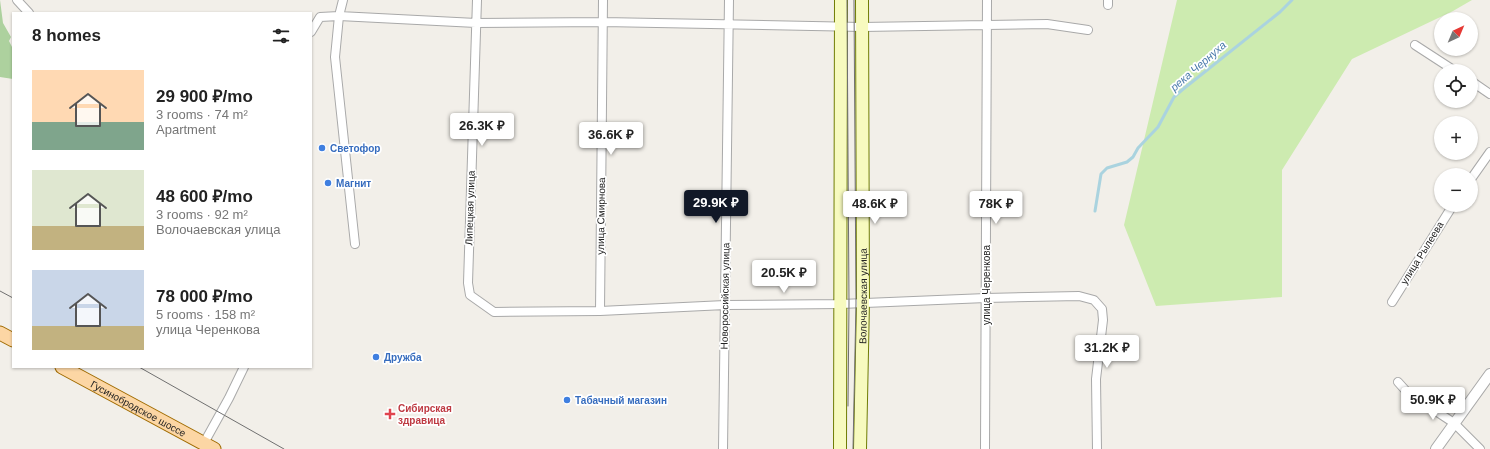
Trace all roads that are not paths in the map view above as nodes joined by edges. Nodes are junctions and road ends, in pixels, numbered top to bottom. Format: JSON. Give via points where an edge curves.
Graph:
{"nodes":[{"id":1,"x":17,"y":0,"type":"edge"},
{"id":2,"x":343,"y":0,"type":"edge"},
{"id":3,"x":477,"y":0,"type":"edge"},
{"id":4,"x":602,"y":0,"type":"edge"},
{"id":5,"x":729,"y":0,"type":"edge"},
{"id":6,"x":841,"y":0,"type":"edge"},
{"id":7,"x":862,"y":0,"type":"edge"},
{"id":8,"x":987,"y":0,"type":"edge"},
{"id":9,"x":28,"y":12,"type":"edge"},
{"id":10,"x":340,"y":16,"type":"junction"},
{"id":11,"x":603,"y":22,"type":"junction"},
{"id":12,"x":476,"y":23,"type":"junction"},
{"id":13,"x":729,"y":24,"type":"junction"},
{"id":14,"x":840,"y":26,"type":"junction"},
{"id":15,"x":862,"y":26,"type":"junction"},
{"id":16,"x":987,"y":26,"type":"junction"},
{"id":17,"x":312,"y":30,"type":"edge"},
{"id":18,"x":1088,"y":30,"type":"dead end"},
{"id":19,"x":1415,"y":45,"type":"dead end"},
{"id":20,"x":1444,"y":64,"type":"edge"},
{"id":21,"x":1478,"y":86,"type":"edge"},
{"id":22,"x":1490,"y":94,"type":"edge"},
{"id":23,"x":1490,"y":152,"type":"edge"},
{"id":24,"x":1478,"y":169,"type":"edge"},
{"id":25,"x":1449,"y":212,"type":"edge"},
{"id":26,"x":355,"y":244,"type":"dead end"},
{"id":27,"x":986,"y":298,"type":"junction"},
{"id":28,"x":864,"y":302,"type":"junction"},
{"id":29,"x":1392,"y":302,"type":"dead end"},
{"id":30,"x":841,"y":304,"type":"junction"},
{"id":31,"x":725,"y":305,"type":"junction"},
{"id":32,"x":600,"y":311,"type":"junction"},
{"id":33,"x":0,"y":333,"type":"edge"},
{"id":34,"x":12,"y":339,"type":"edge"},
{"id":35,"x":64,"y":368,"type":"edge"},
{"id":36,"x":244,"y":368,"type":"edge"},
{"id":37,"x":1490,"y":374,"type":"edge"},
{"id":38,"x":1398,"y":382,"type":"dead end"},
{"id":39,"x":1454,"y":423,"type":"junction"},
{"id":40,"x":209,"y":446,"type":"edge"},
{"id":41,"x":722,"y":449,"type":"edge"},
{"id":42,"x":840,"y":449,"type":"edge"},
{"id":43,"x":860,"y":449,"type":"edge"},
{"id":44,"x":985,"y":449,"type":"edge"},
{"id":45,"x":1097,"y":449,"type":"edge"},
{"id":46,"x":1436,"y":449,"type":"edge"},
{"id":47,"x":1480,"y":449,"type":"edge"}],
"edges":[{"from":1,"to":9,"type":"street"},
{"from":2,"to":10,"type":"street"},
{"from":3,"to":12,"type":"street","name":"Липецкая улица"},
{"from":4,"to":11,"type":"street","name":"улица Смирнова"},
{"from":5,"to":13,"type":"street","name":"Новороссийская улица"},
{"from":6,"to":14,"type":"main road"},
{"from":7,"to":15,"type":"main road","name":"Волочаевская улица"},
{"from":8,"to":16,"type":"street","name":"улица Черенкова"},
{"from":10,"to":12,"type":"street"},
{"from":10,"to":17,"type":"street","via":[[320,17]]},
{"from":10,"to":26,"type":"street","via":[[334,57]]},
{"from":11,"to":12,"type":"street"},
{"from":11,"to":13,"type":"street"},
{"from":11,"to":32,"type":"street","name":"улица Смирнова"},
{"from":12,"to":32,"type":"street","name":"Липецкая улица","via":[[468,283],[470,295],[494,312]]},
{"from":13,"to":14,"type":"street"},
{"from":13,"to":31,"type":"street","name":"Новороссийская улица"},
{"from":14,"to":15,"type":"street"},
{"from":14,"to":30,"type":"main road"},
{"from":15,"to":16,"type":"street"},
{"from":15,"to":28,"type":"main road","name":"Волочаевская улица"},
{"from":16,"to":18,"type":"street","via":[[1047,24]]},
{"from":16,"to":27,"type":"street","name":"улица Черенкова"},
{"from":19,"to":20,"type":"street"},
{"from":21,"to":22,"type":"street"},
{"from":23,"to":24,"type":"street"},
{"from":25,"to":29,"type":"street","name":"улица Рылеева"},
{"from":27,"to":28,"type":"street"},
{"from":27,"to":44,"type":"street","name":"улица Черенкова"},
{"from":27,"to":45,"type":"street","via":[[1079,296],[1094,300],[1102,309],[1096,379]]},
{"from":28,"to":30,"type":"street"},
{"from":28,"to":43,"type":"main road","name":"Волочаевская улица"},
{"from":30,"to":31,"type":"street"},
{"from":30,"to":42,"type":"main road"},
{"from":31,"to":32,"type":"street"},
{"from":31,"to":41,"type":"street","name":"Новороссийская улица"},
{"from":33,"to":34,"type":"main road"},
{"from":35,"to":40,"type":"main road","name":"Гусинобродское шоссе"},
{"from":36,"to":40,"type":"street"},
{"from":37,"to":39,"type":"street"},
{"from":38,"to":39,"type":"street","via":[[1407,392]]},
{"from":39,"to":46,"type":"street"},
{"from":39,"to":47,"type":"street"}]}
